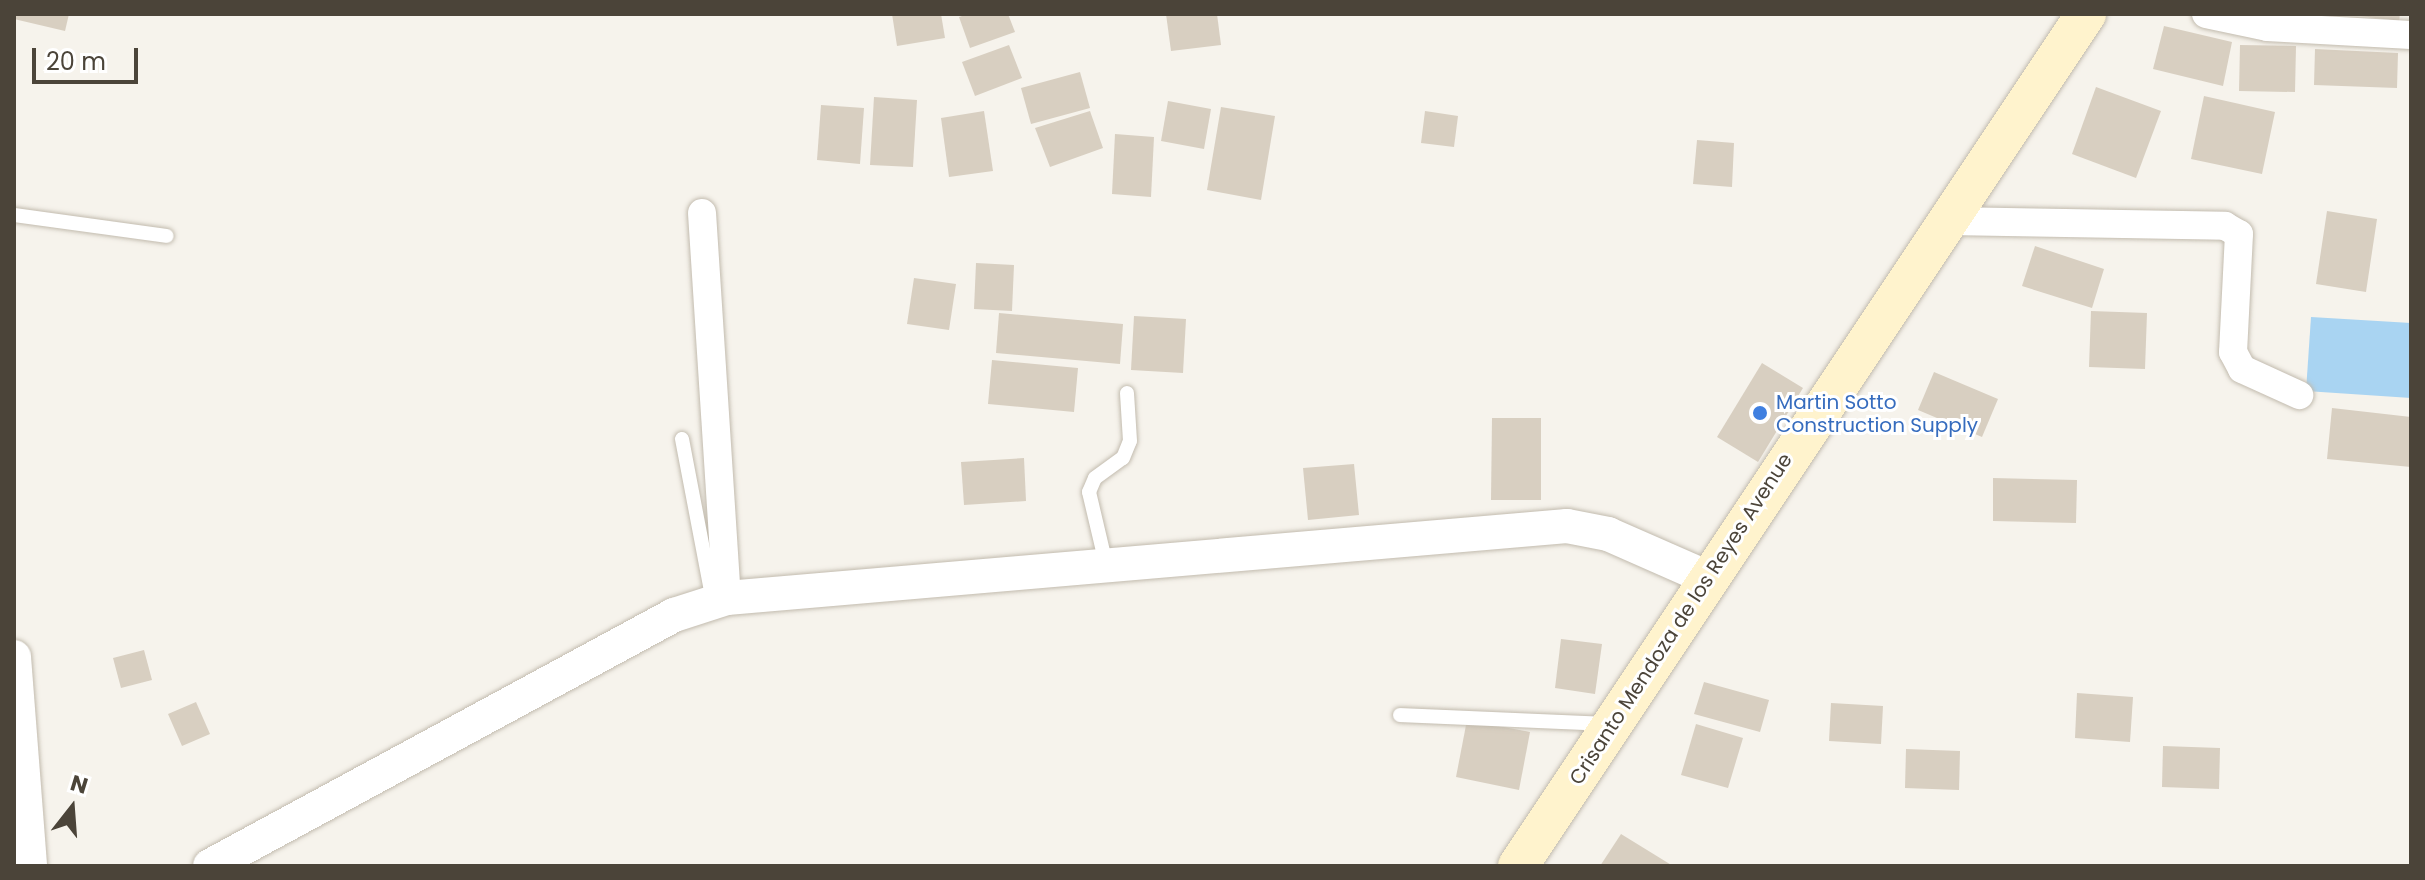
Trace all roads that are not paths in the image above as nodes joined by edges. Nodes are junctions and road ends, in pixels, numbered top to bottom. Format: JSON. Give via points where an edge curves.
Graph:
{"nodes":[{"id":1,"x":2086,"y":14,"type":"edge"},
{"id":2,"x":2206,"y":14,"type":"edge"},
{"id":3,"x":2411,"y":35,"type":"edge"},
{"id":4,"x":702,"y":213,"type":"dead end"},
{"id":5,"x":14,"y":215,"type":"edge"},
{"id":6,"x":1948,"y":221,"type":"junction"},
{"id":7,"x":167,"y":236,"type":"dead end"},
{"id":8,"x":1127,"y":393,"type":"dead end"},
{"id":9,"x":2299,"y":395,"type":"dead end"},
{"id":10,"x":682,"y":439,"type":"dead end"},
{"id":11,"x":1106,"y":564,"type":"junction"},
{"id":12,"x":1708,"y":578,"type":"junction"},
{"id":13,"x":720,"y":600,"type":"junction"},
{"id":14,"x":14,"y":657,"type":"edge"},
{"id":15,"x":1400,"y":715,"type":"dead end"},
{"id":16,"x":1611,"y":725,"type":"junction"},
{"id":17,"x":30,"y":866,"type":"edge"},
{"id":18,"x":210,"y":866,"type":"edge"},
{"id":19,"x":1518,"y":866,"type":"edge"}],
"edges":[{"from":1,"to":6,"type":"main road","name":"Crisanto Mendoza de los Reyes Avenue"},
{"from":2,"to":3,"type":"street","via":[[2267,27]]},
{"from":4,"to":13,"type":"street"},
{"from":5,"to":7,"type":"lane"},
{"from":6,"to":9,"type":"street","via":[[2225,226],[2239,234],[2233,352],[2242,369]]},
{"from":6,"to":12,"type":"main road","name":"Crisanto Mendoza de los Reyes Avenue"},
{"from":8,"to":11,"type":"lane","via":[[1130,441],[1123,458],[1095,478],[1089,492]]},
{"from":10,"to":13,"type":"lane"},
{"from":11,"to":12,"type":"street","via":[[1567,526],[1608,534]]},
{"from":11,"to":13,"type":"street"},
{"from":12,"to":16,"type":"main road","name":"Crisanto Mendoza de los Reyes Avenue"},
{"from":13,"to":18,"type":"street","via":[[674,615]]},
{"from":14,"to":17,"type":"street"},
{"from":15,"to":16,"type":"lane"},
{"from":16,"to":19,"type":"main road","name":"Crisanto Mendoza de los Reyes Avenue"}]}
